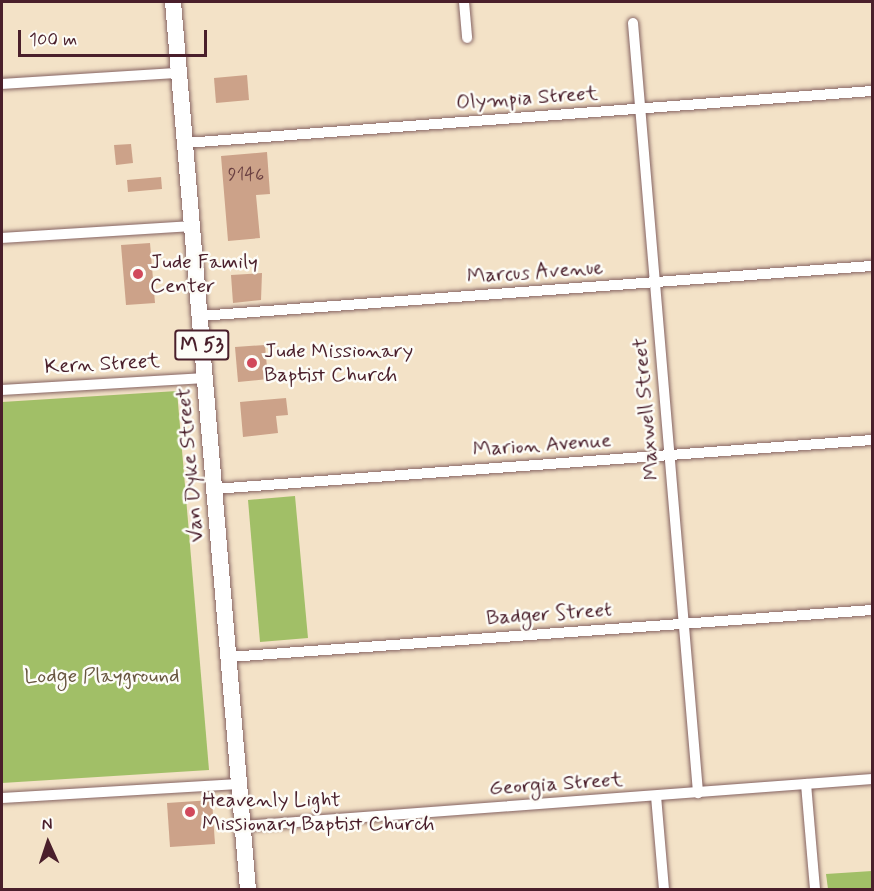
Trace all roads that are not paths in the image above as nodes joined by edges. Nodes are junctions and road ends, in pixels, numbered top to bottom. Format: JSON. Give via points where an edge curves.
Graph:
{"nodes":[{"id":1,"x":173,"y":2,"type":"edge"},
{"id":2,"x":464,"y":2,"type":"edge"},
{"id":3,"x":633,"y":23,"type":"dead end"},
{"id":4,"x":466,"y":38,"type":"dead end"},
{"id":5,"x":179,"y":73,"type":"junction"},
{"id":6,"x":2,"y":84,"type":"edge"},
{"id":7,"x":873,"y":91,"type":"edge"},
{"id":8,"x":640,"y":109,"type":"junction"},
{"id":9,"x":185,"y":143,"type":"junction"},
{"id":10,"x":192,"y":226,"type":"junction"},
{"id":11,"x":2,"y":238,"type":"edge"},
{"id":12,"x":873,"y":266,"type":"edge"},
{"id":13,"x":655,"y":282,"type":"junction"},
{"id":14,"x":200,"y":316,"type":"junction"},
{"id":15,"x":205,"y":378,"type":"junction"},
{"id":16,"x":2,"y":390,"type":"edge"},
{"id":17,"x":873,"y":440,"type":"edge"},
{"id":18,"x":669,"y":456,"type":"junction"},
{"id":19,"x":214,"y":489,"type":"junction"},
{"id":20,"x":873,"y":610,"type":"edge"},
{"id":21,"x":684,"y":624,"type":"junction"},
{"id":22,"x":229,"y":657,"type":"junction"},
{"id":23,"x":873,"y":779,"type":"edge"},
{"id":24,"x":239,"y":784,"type":"junction"},
{"id":25,"x":806,"y":784,"type":"junction"},
{"id":26,"x":698,"y":793,"type":"junction"},
{"id":27,"x":656,"y":796,"type":"junction"},
{"id":28,"x":2,"y":798,"type":"edge"},
{"id":29,"x":243,"y":826,"type":"junction"},
{"id":30,"x":248,"y":890,"type":"edge"},
{"id":31,"x":664,"y":890,"type":"edge"},
{"id":32,"x":815,"y":890,"type":"edge"}],
"edges":[{"from":1,"to":5,"type":"main road","name":"Van Dyke Street","number":"M 53"},
{"from":2,"to":4,"type":"street"},
{"from":3,"to":8,"type":"street","name":"Maxwell Street"},
{"from":5,"to":6,"type":"street"},
{"from":5,"to":9,"type":"main road","name":"Van Dyke Street","number":"M 53"},
{"from":7,"to":8,"type":"street","name":"Olympia Street"},
{"from":8,"to":9,"type":"street","name":"Olympia Street"},
{"from":8,"to":13,"type":"street","name":"Maxwell Street"},
{"from":9,"to":10,"type":"main road","name":"Van Dyke Street","number":"M 53"},
{"from":10,"to":11,"type":"street"},
{"from":10,"to":14,"type":"main road","name":"Van Dyke Street","number":"M 53"},
{"from":12,"to":13,"type":"street","name":"Marcus Avenue"},
{"from":13,"to":14,"type":"street","name":"Marcus Avenue"},
{"from":13,"to":18,"type":"street","name":"Maxwell Street"},
{"from":14,"to":15,"type":"main road","name":"Van Dyke Street","number":"M 53"},
{"from":15,"to":16,"type":"street","name":"Kern Street"},
{"from":15,"to":19,"type":"main road","name":"Van Dyke Street","number":"M 53"},
{"from":17,"to":18,"type":"street","name":"Marion Avenue"},
{"from":18,"to":19,"type":"street","name":"Marion Avenue"},
{"from":18,"to":21,"type":"street","name":"Maxwell Street"},
{"from":19,"to":22,"type":"main road","name":"Van Dyke Street","number":"M 53"},
{"from":20,"to":21,"type":"street","name":"Badger Street"},
{"from":21,"to":22,"type":"street","name":"Badger Street"},
{"from":21,"to":26,"type":"street","name":"Maxwell Street"},
{"from":22,"to":24,"type":"main road","name":"Van Dyke Street","number":"M 53"},
{"from":23,"to":25,"type":"street","name":"Georgia Street"},
{"from":24,"to":28,"type":"street"},
{"from":24,"to":29,"type":"main road","name":"Van Dyke Street","number":"M 53"},
{"from":25,"to":26,"type":"street","name":"Georgia Street"},
{"from":25,"to":32,"type":"street"},
{"from":26,"to":27,"type":"street","name":"Georgia Street"},
{"from":27,"to":29,"type":"street","name":"Georgia Street"},
{"from":27,"to":31,"type":"street"},
{"from":29,"to":30,"type":"main road","name":"Van Dyke Street","number":"M 53"}]}
